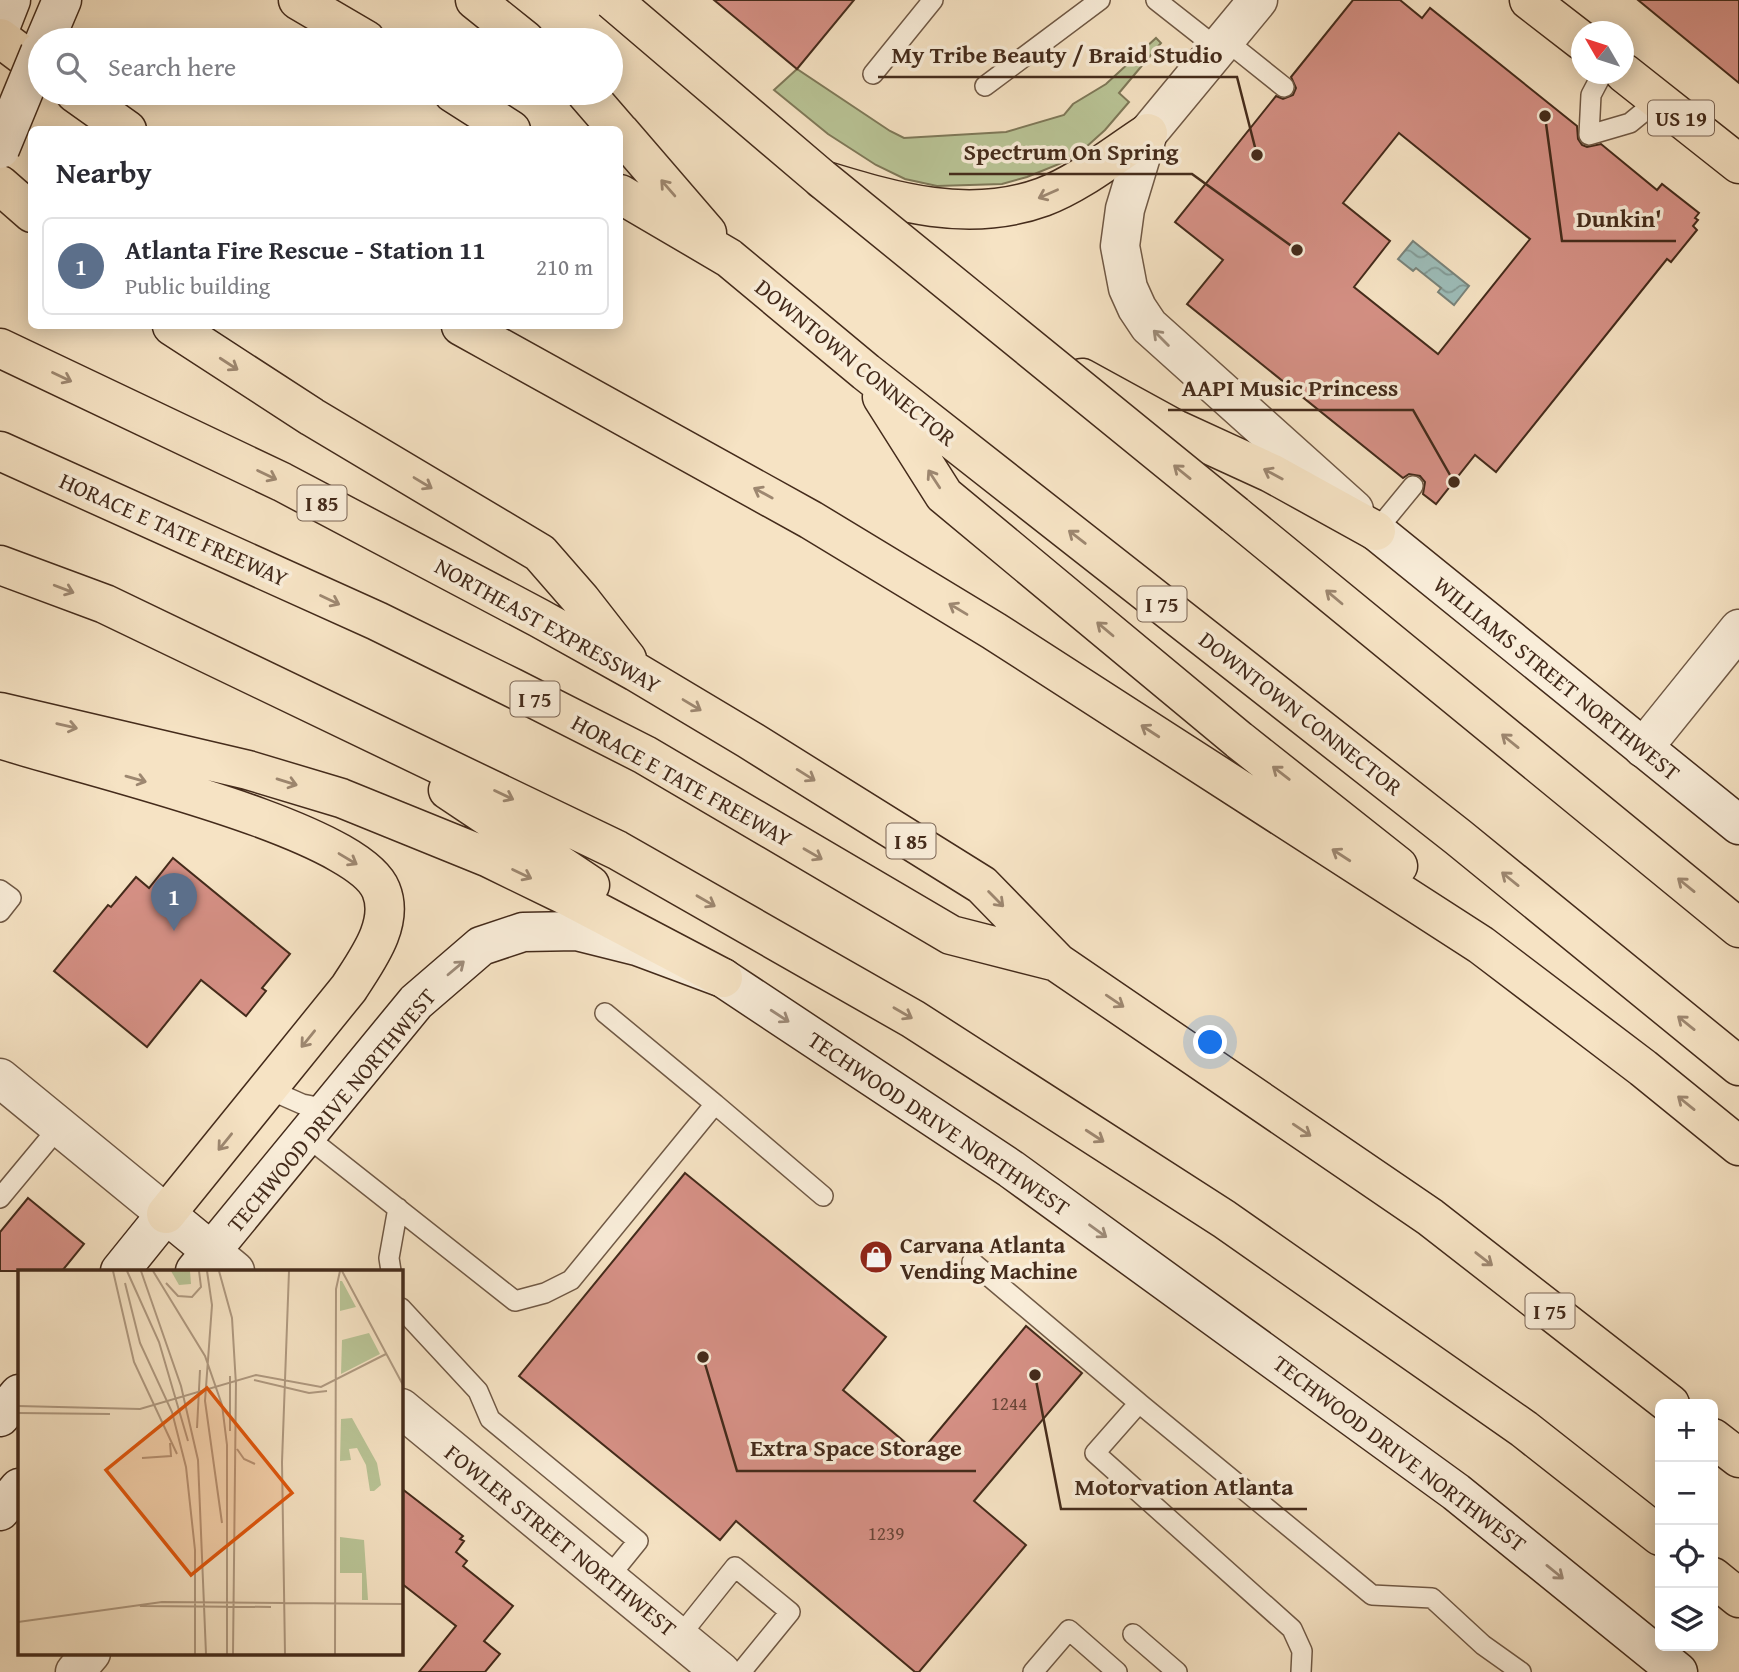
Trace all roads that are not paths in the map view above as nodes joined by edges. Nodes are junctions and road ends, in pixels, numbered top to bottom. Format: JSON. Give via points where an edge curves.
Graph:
{"nodes":[{"id":1,"x":11,"y":0,"type":"edge"},
{"id":2,"x":62,"y":0,"type":"edge"},
{"id":3,"x":298,"y":0,"type":"edge"},
{"id":4,"x":475,"y":0,"type":"edge"},
{"id":5,"x":590,"y":0,"type":"edge"},
{"id":6,"x":612,"y":0,"type":"edge"},
{"id":7,"x":933,"y":0,"type":"edge"},
{"id":8,"x":1100,"y":0,"type":"edge"},
{"id":9,"x":1156,"y":0,"type":"edge"},
{"id":10,"x":1258,"y":0,"type":"edge"},
{"id":11,"x":1529,"y":0,"type":"edge"},
{"id":12,"x":0,"y":28,"type":"edge"},
{"id":13,"x":50,"y":28,"type":"edge"},
{"id":14,"x":346,"y":28,"type":"edge"},
{"id":15,"x":510,"y":28,"type":"edge"},
{"id":16,"x":1571,"y":33,"type":"edge"},
{"id":17,"x":0,"y":38,"type":"edge"},
{"id":18,"x":1220,"y":44,"type":"junction"},
{"id":19,"x":28,"y":59,"type":"edge"},
{"id":20,"x":873,"y":74,"type":"dead end"},
{"id":21,"x":28,"y":81,"type":"edge"},
{"id":22,"x":1634,"y":81,"type":"edge"},
{"id":23,"x":1597,"y":84,"type":"edge"},
{"id":24,"x":985,"y":86,"type":"dead end"},
{"id":25,"x":1284,"y":87,"type":"dead end"},
{"id":26,"x":1658,"y":100,"type":"junction"},
{"id":27,"x":92,"y":105,"type":"edge"},
{"id":28,"x":472,"y":105,"type":"edge"},
{"id":29,"x":596,"y":105,"type":"edge"},
{"id":30,"x":122,"y":126,"type":"edge"},
{"id":31,"x":505,"y":126,"type":"edge"},
{"id":32,"x":615,"y":126,"type":"edge"},
{"id":33,"x":1148,"y":133,"type":"junction"},
{"id":34,"x":623,"y":136,"type":"edge"},
{"id":35,"x":0,"y":149,"type":"edge"},
{"id":36,"x":1739,"y":163,"type":"edge"},
{"id":37,"x":801,"y":174,"type":"junction"},
{"id":38,"x":0,"y":185,"type":"edge"},
{"id":39,"x":623,"y":196,"type":"edge"},
{"id":40,"x":28,"y":210,"type":"edge"},
{"id":41,"x":729,"y":258,"type":"junction"},
{"id":42,"x":177,"y":329,"type":"edge"},
{"id":43,"x":466,"y":329,"type":"edge"},
{"id":44,"x":0,"y":348,"type":"edge"},
{"id":45,"x":866,"y":372,"type":"junction"},
{"id":46,"x":0,"y":451,"type":"edge"},
{"id":47,"x":1413,"y":486,"type":"dead end"},
{"id":48,"x":1376,"y":531,"type":"junction"},
{"id":49,"x":0,"y":565,"type":"edge"},
{"id":50,"x":1739,"y":629,"type":"edge"},
{"id":51,"x":636,"y":672,"type":"junction"},
{"id":52,"x":266,"y":680,"type":"junction"},
{"id":53,"x":0,"y":712,"type":"edge"},
{"id":54,"x":0,"y":739,"type":"edge"},
{"id":55,"x":1643,"y":748,"type":"junction"},
{"id":56,"x":1739,"y":825,"type":"edge"},
{"id":57,"x":0,"y":890,"type":"edge"},
{"id":58,"x":0,"y":912,"type":"edge"},
{"id":59,"x":1739,"y":928,"type":"edge"},
{"id":60,"x":1480,"y":945,"type":"junction"},
{"id":61,"x":1058,"y":962,"type":"junction"},
{"id":62,"x":723,"y":978,"type":"junction"},
{"id":63,"x":605,"y":1013,"type":"dead end"},
{"id":64,"x":1739,"y":1066,"type":"edge"},
{"id":65,"x":0,"y":1079,"type":"edge"},
{"id":66,"x":268,"y":1089,"type":"junction"},
{"id":67,"x":715,"y":1104,"type":"junction"},
{"id":68,"x":317,"y":1122,"type":"junction"},
{"id":69,"x":60,"y":1127,"type":"junction"},
{"id":70,"x":1739,"y":1146,"type":"edge"},
{"id":71,"x":824,"y":1196,"type":"dead end"},
{"id":72,"x":0,"y":1198,"type":"edge"},
{"id":73,"x":398,"y":1208,"type":"junction"},
{"id":74,"x":166,"y":1214,"type":"junction"},
{"id":75,"x":972,"y":1262,"type":"dead end"},
{"id":76,"x":214,"y":1264,"type":"edge"},
{"id":77,"x":121,"y":1270,"type":"edge"},
{"id":78,"x":391,"y":1270,"type":"edge"},
{"id":79,"x":402,"y":1309,"type":"edge"},
{"id":80,"x":18,"y":1395,"type":"edge"},
{"id":81,"x":1664,"y":1399,"type":"edge"},
{"id":82,"x":1139,"y":1403,"type":"junction"},
{"id":83,"x":402,"y":1409,"type":"edge"},
{"id":84,"x":0,"y":1417,"type":"edge"},
{"id":85,"x":1718,"y":1442,"type":"edge"},
{"id":86,"x":1739,"y":1458,"type":"edge"},
{"id":87,"x":18,"y":1489,"type":"edge"},
{"id":88,"x":0,"y":1511,"type":"edge"},
{"id":89,"x":1655,"y":1532,"type":"edge"},
{"id":90,"x":608,"y":1578,"type":"junction"},
{"id":91,"x":1718,"y":1581,"type":"edge"},
{"id":92,"x":1739,"y":1598,"type":"edge"},
{"id":93,"x":1133,"y":1634,"type":"dead end"},
{"id":94,"x":680,"y":1637,"type":"junction"},
{"id":95,"x":90,"y":1654,"type":"edge"},
{"id":96,"x":75,"y":1672,"type":"edge"},
{"id":97,"x":721,"y":1672,"type":"edge"},
{"id":98,"x":741,"y":1672,"type":"edge"},
{"id":99,"x":1034,"y":1672,"type":"edge"},
{"id":100,"x":1117,"y":1672,"type":"edge"},
{"id":101,"x":1177,"y":1672,"type":"edge"},
{"id":102,"x":1301,"y":1672,"type":"edge"},
{"id":103,"x":1521,"y":1672,"type":"edge"},
{"id":104,"x":1678,"y":1672,"type":"edge"}],
"edges":[{"from":1,"to":12,"type":"street"},
{"from":2,"to":13,"type":"street"},
{"from":3,"to":14,"type":"main road"},
{"from":4,"to":15,"type":"main road"},
{"from":5,"to":37,"type":"main road"},
{"from":59,"to":6,"type":"main road","one_way":true,"bridge":true,"via":[[821,178]]},
{"from":7,"to":20,"type":"lane"},
{"from":8,"to":24,"type":"lane"},
{"from":9,"to":18,"type":"lane"},
{"from":10,"to":18,"type":"street"},
{"from":11,"to":16,"type":"main road"},
{"from":17,"to":19,"type":"main road"},
{"from":18,"to":25,"type":"lane"},
{"from":18,"to":33,"type":"street"},
{"from":21,"to":35,"type":"street","bridge":true},
{"from":22,"to":26,"type":"main road","number":"US 19"},
{"from":23,"to":26,"type":"lane","via":[[1591,95],[1589,135],[1630,123]]},
{"from":26,"to":36,"type":"main road","number":"US 19"},
{"from":27,"to":30,"type":"main road"},
{"from":28,"to":31,"type":"main road"},
{"from":29,"to":32,"type":"main road","number":"I 75"},
{"from":33,"to":37,"type":"main road","one_way":true,"via":[[1044,197],[1006,207],[959,211],[880,197]]},
{"from":48,"to":33,"type":"street","name":"WILLIAMS STREET NORTHWEST","one_way":true,"via":[[1165,343],[1137,308],[1128,288],[1121,246],[1125,209]]},
{"from":41,"to":34,"type":"main road","number":"I 75","one_way":true},
{"from":48,"to":37,"type":"main road","one_way":true,"via":[[1270,473],[1175,429],[979,315]]},
{"from":38,"to":40,"type":"main road"},
{"from":39,"to":41,"type":"main road"},
{"from":41,"to":45,"type":"main road","name":"DOWNTOWN CONNECTOR","number":"I 75"},
{"from":42,"to":51,"type":"main road","one_way":true,"via":[[312,417],[540,553]]},
{"from":60,"to":43,"type":"main road","one_way":true,"via":[[983,624],[811,520]]},
{"from":44,"to":51,"type":"main road","name":"NORTHEAST EXPRESSWAY","number":"I 85","one_way":true,"via":[[282,482]]},
{"from":60,"to":45,"type":"main road","one_way":true,"via":[[1419,883],[944,495]]},
{"from":64,"to":45,"type":"main road","name":"DOWNTOWN CONNECTOR","number":"I 75","one_way":true,"via":[[1458,836]]},
{"from":46,"to":61,"type":"main road","name":"HORACE E TATE FREEWAY","number":"I 75","one_way":true,"via":[[377,621],[645,755],[951,935]]},
{"from":47,"to":48,"type":"lane"},
{"from":48,"to":55,"type":"street","name":"WILLIAMS STREET NORTHWEST"},
{"from":49,"to":52,"type":"main road","one_way":true,"via":[[105,604]]},
{"from":50,"to":55,"type":"street"},
{"from":51,"to":61,"type":"main road","name":"NORTHEAST EXPRESSWAY","number":"I 85","one_way":true,"via":[[982,885]]},
{"from":52,"to":62,"type":"main road","via":[[451,792]]},
{"from":52,"to":89,"type":"main road","one_way":true,"via":[[617,850],[913,1019],[1224,1219],[1524,1429]]},
{"from":53,"to":62,"type":"main road","one_way":true,"via":[[223,764],[341,799],[489,858]]},
{"from":54,"to":66,"type":"main road","one_way":true,"via":[[282,825],[366,870],[382,890],[385,917],[372,951],[349,988]]},
{"from":55,"to":56,"type":"street","name":"WILLIAMS STREET NORTHWEST"},
{"from":57,"to":58,"type":"lane","via":[[11,898]]},
{"from":70,"to":60,"type":"main road","one_way":true},
{"from":61,"to":81,"type":"main road","number":"I 75","one_way":true,"via":[[1430,1217]]},
{"from":68,"to":62,"type":"street","name":"TECHWOOD DRIVE NORTHWEST","one_way":true,"via":[[416,1002],[481,946],[523,932],[577,931],[637,946]]},
{"from":62,"to":104,"type":"street","name":"TECHWOOD DRIVE NORTHWEST","one_way":true,"via":[[1012,1169],[1317,1389],[1456,1492]]},
{"from":63,"to":67,"type":"lane"},
{"from":65,"to":69,"type":"street"},
{"from":66,"to":68,"type":"lane","via":[[302,1104]]},
{"from":66,"to":74,"type":"main road","one_way":true},
{"from":67,"to":71,"type":"lane"},
{"from":67,"to":73,"type":"lane","via":[[571,1280],[545,1293],[515,1301]]},
{"from":68,"to":73,"type":"lane"},
{"from":68,"to":76,"type":"street","name":"TECHWOOD DRIVE NORTHWEST"},
{"from":69,"to":72,"type":"lane"},
{"from":69,"to":74,"type":"street"},
{"from":73,"to":78,"type":"lane"},
{"from":74,"to":76,"type":"street"},
{"from":74,"to":77,"type":"street"},
{"from":75,"to":82,"type":"lane"},
{"from":79,"to":90,"type":"lane","via":[[478,1391],[489,1419],[638,1541]]},
{"from":80,"to":84,"type":"street"},
{"from":82,"to":102,"type":"lane","via":[[1095,1453],[1292,1629],[1302,1651]]},
{"from":82,"to":103,"type":"lane","via":[[1372,1595],[1432,1598],[1483,1645]]},
{"from":83,"to":90,"type":"street","name":"FOWLER STREET NORTHWEST"},
{"from":85,"to":86,"type":"main road"},
{"from":87,"to":88,"type":"street"},
{"from":90,"to":94,"type":"street","name":"FOWLER STREET NORTHWEST"},
{"from":91,"to":92,"type":"main road"},
{"from":93,"to":101,"type":"lane"},
{"from":94,"to":97,"type":"street","name":"FOWLER STREET NORTHWEST"},
{"from":94,"to":98,"type":"lane","via":[[735,1567],[790,1612]]},
{"from":95,"to":96,"type":"street"},
{"from":99,"to":100,"type":"lane","via":[[1069,1630]]}]}
